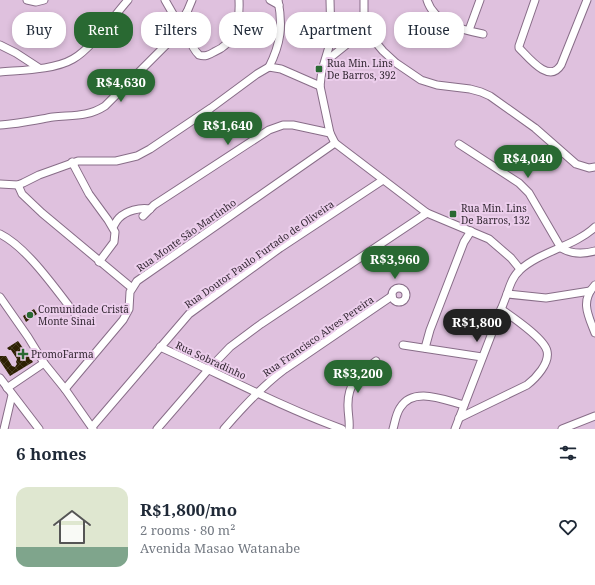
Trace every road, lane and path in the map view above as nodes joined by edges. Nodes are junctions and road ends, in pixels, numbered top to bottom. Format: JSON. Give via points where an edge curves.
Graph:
{"nodes":[{"id":1,"x":27,"y":0,"type":"edge"},
{"id":2,"x":44,"y":0,"type":"edge"},
{"id":3,"x":128,"y":0,"type":"edge"},
{"id":4,"x":165,"y":0,"type":"edge"},
{"id":5,"x":192,"y":0,"type":"edge"},
{"id":6,"x":239,"y":0,"type":"edge"},
{"id":7,"x":270,"y":0,"type":"edge"},
{"id":8,"x":330,"y":0,"type":"edge"},
{"id":9,"x":364,"y":0,"type":"edge"},
{"id":10,"x":427,"y":0,"type":"edge"},
{"id":11,"x":480,"y":0,"type":"edge"},
{"id":12,"x":535,"y":0,"type":"edge"},
{"id":13,"x":587,"y":0,"type":"edge"},
{"id":14,"x":279,"y":2,"type":"edge"},
{"id":15,"x":172,"y":12,"type":"edge"},
{"id":16,"x":187,"y":12,"type":"edge"},
{"id":17,"x":364,"y":12,"type":"edge"},
{"id":18,"x":469,"y":30,"type":"junction"},
{"id":19,"x":483,"y":34,"type":"dead end"},
{"id":20,"x":0,"y":45,"type":"edge"},
{"id":21,"x":163,"y":48,"type":"edge"},
{"id":22,"x":194,"y":48,"type":"edge"},
{"id":23,"x":342,"y":48,"type":"edge"},
{"id":24,"x":381,"y":48,"type":"edge"},
{"id":25,"x":326,"y":61,"type":"junction"},
{"id":26,"x":269,"y":67,"type":"junction"},
{"id":27,"x":38,"y":68,"type":"junction"},
{"id":28,"x":0,"y":72,"type":"edge"},
{"id":29,"x":320,"y":86,"type":"junction"},
{"id":30,"x":0,"y":125,"type":"edge"},
{"id":31,"x":330,"y":133,"type":"junction"},
{"id":32,"x":335,"y":143,"type":"junction"},
{"id":33,"x":459,"y":144,"type":"dead end"},
{"id":34,"x":72,"y":162,"type":"junction"},
{"id":35,"x":595,"y":167,"type":"edge"},
{"id":36,"x":383,"y":180,"type":"junction"},
{"id":37,"x":0,"y":184,"type":"edge"},
{"id":38,"x":18,"y":185,"type":"junction"},
{"id":39,"x":150,"y":209,"type":"junction"},
{"id":40,"x":427,"y":213,"type":"junction"},
{"id":41,"x":143,"y":216,"type":"dead end"},
{"id":42,"x":112,"y":227,"type":"junction"},
{"id":43,"x":595,"y":227,"type":"edge"},
{"id":44,"x":471,"y":231,"type":"junction"},
{"id":45,"x":0,"y":234,"type":"edge"},
{"id":46,"x":561,"y":248,"type":"junction"},
{"id":47,"x":595,"y":251,"type":"edge"},
{"id":48,"x":99,"y":262,"type":"junction"},
{"id":49,"x":520,"y":269,"type":"junction"},
{"id":50,"x":132,"y":288,"type":"junction"},
{"id":51,"x":593,"y":288,"type":"edge"},
{"id":52,"x":506,"y":294,"type":"junction"},
{"id":53,"x":392,"y":296,"type":"dead end"},
{"id":54,"x":0,"y":297,"type":"edge"},
{"id":55,"x":501,"y":309,"type":"junction"},
{"id":56,"x":76,"y":316,"type":"dead end"},
{"id":57,"x":595,"y":333,"type":"edge"},
{"id":58,"x":403,"y":345,"type":"dead end"},
{"id":59,"x":160,"y":347,"type":"junction"},
{"id":60,"x":426,"y":348,"type":"junction"},
{"id":61,"x":482,"y":357,"type":"junction"},
{"id":62,"x":376,"y":361,"type":"dead end"},
{"id":63,"x":44,"y":363,"type":"junction"},
{"id":64,"x":208,"y":370,"type":"junction"},
{"id":65,"x":0,"y":378,"type":"edge"},
{"id":66,"x":7,"y":388,"type":"junction"},
{"id":67,"x":64,"y":389,"type":"junction"},
{"id":68,"x":257,"y":392,"type":"junction"},
{"id":69,"x":12,"y":395,"type":"junction"},
{"id":70,"x":464,"y":405,"type":"junction"},
{"id":71,"x":595,"y":416,"type":"edge"},
{"id":72,"x":459,"y":418,"type":"junction"},
{"id":73,"x":93,"y":428,"type":"edge"},
{"id":74,"x":4,"y":429,"type":"edge"},
{"id":75,"x":39,"y":429,"type":"edge"},
{"id":76,"x":157,"y":429,"type":"edge"},
{"id":77,"x":224,"y":429,"type":"edge"},
{"id":78,"x":342,"y":429,"type":"edge"},
{"id":79,"x":349,"y":429,"type":"edge"},
{"id":80,"x":393,"y":429,"type":"edge"},
{"id":81,"x":455,"y":429,"type":"edge"},
{"id":82,"x":562,"y":429,"type":"edge"}],
"edges":[{"from":1,"to":2,"type":"street"},
{"from":3,"to":27,"type":"street","via":[[98,37],[74,59]]},
{"from":4,"to":15,"type":"street"},
{"from":5,"to":16,"type":"street"},
{"from":6,"to":22,"type":"street","via":[[239,20],[235,34],[224,46],[207,56],[201,56]]},
{"from":7,"to":14,"type":"street"},
{"from":8,"to":25,"type":"street","via":[[331,40]]},
{"from":9,"to":17,"type":"street"},
{"from":10,"to":18,"type":"street","via":[[429,8],[438,17]]},
{"from":11,"to":18,"type":"street"},
{"from":12,"to":13,"type":"street","via":[[519,48],[540,68],[548,72],[554,72],[561,65]]},
{"from":14,"to":26,"type":"street","via":[[280,40]]},
{"from":18,"to":19,"type":"street"},
{"from":20,"to":27,"type":"street"},
{"from":21,"to":30,"type":"street","via":[[105,106],[92,113]]},
{"from":23,"to":25,"type":"street"},
{"from":24,"to":35,"type":"street","via":[[412,74],[430,83],[470,89],[490,96],[535,128],[576,164]]},
{"from":25,"to":29,"type":"street"},
{"from":26,"to":29,"type":"street","via":[[281,69]]},
{"from":26,"to":34,"type":"street","via":[[137,156],[116,161]]},
{"from":27,"to":28,"type":"street"},
{"from":29,"to":31,"type":"street"},
{"from":31,"to":32,"type":"street"},
{"from":31,"to":39,"type":"street","via":[[294,125],[283,125],[269,130]]},
{"from":32,"to":36,"type":"street"},
{"from":32,"to":50,"type":"street","name":"Rua Monte São Martinho","via":[[137,281]]},
{"from":33,"to":46,"type":"street","via":[[519,183],[529,193]]},
{"from":34,"to":38,"type":"street"},
{"from":34,"to":42,"type":"street","via":[[89,194]]},
{"from":36,"to":40,"type":"street"},
{"from":36,"to":59,"type":"street","name":"Rua Doutor Paulo Furtado de Oliveira","via":[[206,301],[189,314]]},
{"from":37,"to":38,"type":"street"},
{"from":38,"to":48,"type":"street","via":[[22,194]]},
{"from":39,"to":41,"type":"street"},
{"from":39,"to":42,"type":"street","via":[[143,207],[127,213]]},
{"from":40,"to":44,"type":"street"},
{"from":40,"to":64,"type":"street","via":[[261,324],[230,347]]},
{"from":42,"to":48,"type":"street","via":[[115,232],[114,242]]},
{"from":43,"to":46,"type":"street"},
{"from":44,"to":49,"type":"street","via":[[489,239]]},
{"from":44,"to":60,"type":"street","via":[[464,242],[430,330]]},
{"from":45,"to":56,"type":"street","via":[[33,262]]},
{"from":46,"to":47,"type":"street","via":[[583,253]]},
{"from":46,"to":49,"type":"street"},
{"from":48,"to":50,"type":"street"},
{"from":49,"to":52,"type":"street"},
{"from":50,"to":67,"type":"street","via":[[129,309],[123,320]]},
{"from":51,"to":52,"type":"street","via":[[546,298]]},
{"from":51,"to":57,"type":"street","via":[[586,301],[586,307]]},
{"from":52,"to":55,"type":"street"},
{"from":53,"to":68,"type":"street","name":"Rua Francisco Alves Pereira","via":[[285,369]]},
{"from":54,"to":63,"type":"street"},
{"from":55,"to":61,"type":"street"},
{"from":55,"to":72,"type":"street","via":[[543,343],[547,359],[527,385]]},
{"from":58,"to":60,"type":"street"},
{"from":59,"to":64,"type":"street","name":"Rua Sobradinho"},
{"from":59,"to":73,"type":"street","name":"Rua Doutor Paulo Furtado de Oliveira"},
{"from":60,"to":61,"type":"street"},
{"from":61,"to":70,"type":"street"},
{"from":62,"to":79,"type":"street","via":[[351,385],[348,393]]},
{"from":63,"to":66,"type":"street"},
{"from":63,"to":67,"type":"street"},
{"from":64,"to":68,"type":"street","name":"Rua Sobradinho"},
{"from":64,"to":76,"type":"street"},
{"from":65,"to":66,"type":"street"},
{"from":66,"to":69,"type":"street"},
{"from":67,"to":73,"type":"street"},
{"from":68,"to":77,"type":"street","name":"Rua Francisco Alves Pereira"},
{"from":68,"to":78,"type":"street","name":"Rua Sobradinho"},
{"from":69,"to":74,"type":"street"},
{"from":69,"to":75,"type":"street"},
{"from":70,"to":72,"type":"street"},
{"from":70,"to":80,"type":"street","via":[[430,397],[412,397],[402,404]]},
{"from":71,"to":82,"type":"street"},
{"from":72,"to":81,"type":"street"}]}
